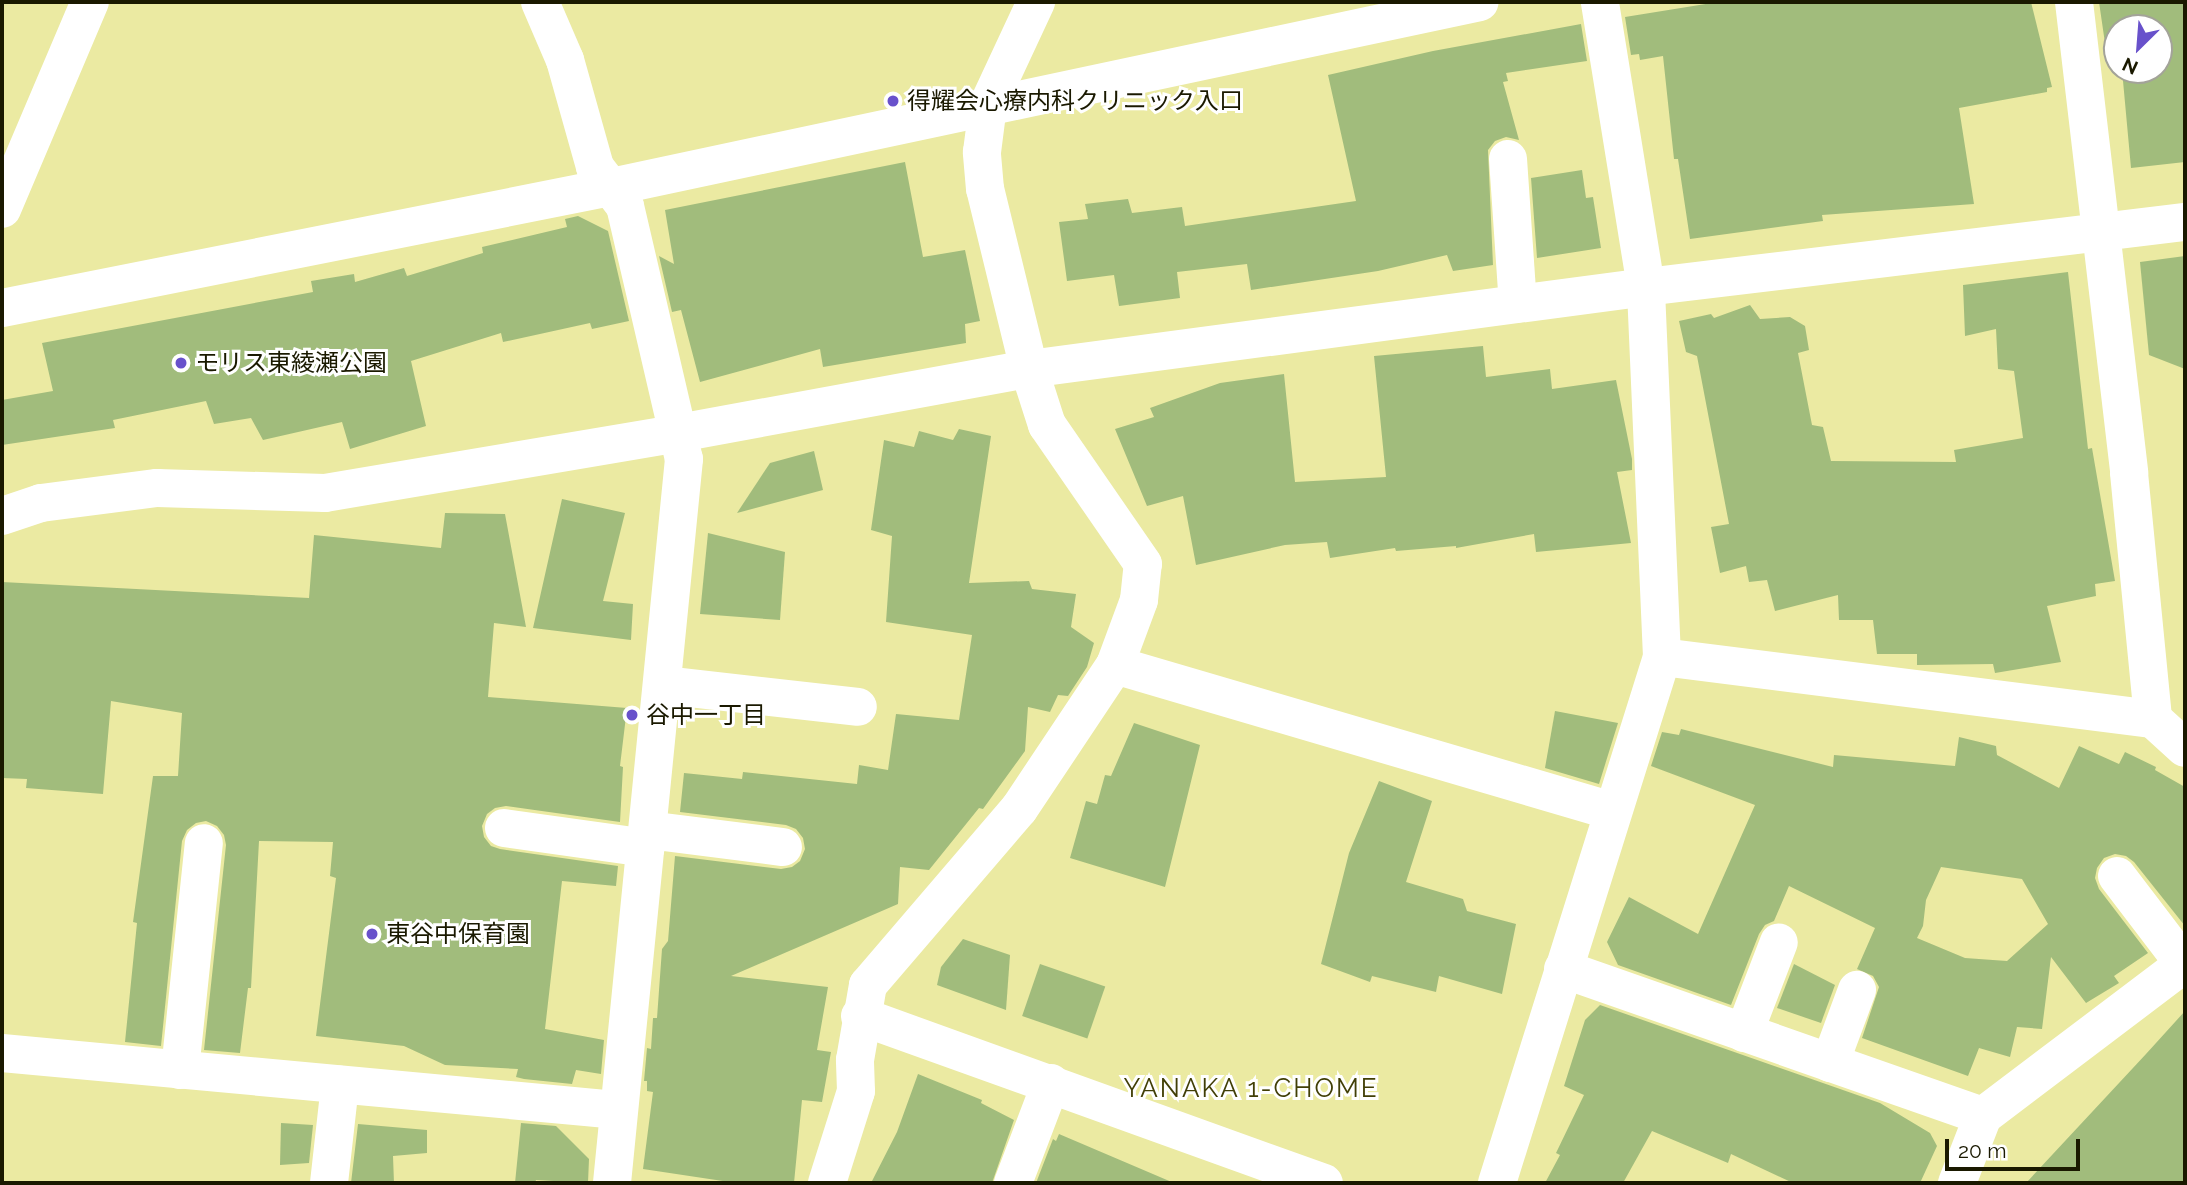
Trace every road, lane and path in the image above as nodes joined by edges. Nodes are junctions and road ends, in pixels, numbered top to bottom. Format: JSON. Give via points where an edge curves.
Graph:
{"nodes":[{"id":1,"x":90,"y":2,"type":"edge"},
{"id":2,"x":541,"y":2,"type":"edge"},
{"id":3,"x":1036,"y":2,"type":"edge"},
{"id":4,"x":1480,"y":2,"type":"edge"},
{"id":5,"x":1600,"y":2,"type":"edge"},
{"id":6,"x":2074,"y":2,"type":"edge"},
{"id":7,"x":988,"y":106,"type":"junction"},
{"id":8,"x":1508,"y":159,"type":"dead end"},
{"id":9,"x":611,"y":187,"type":"junction"},
{"id":10,"x":2,"y":209,"type":"edge"},
{"id":11,"x":2185,"y":222,"type":"edge"},
{"id":12,"x":2101,"y":233,"type":"junction"},
{"id":13,"x":1646,"y":287,"type":"junction"},
{"id":14,"x":1518,"y":304,"type":"junction"},
{"id":15,"x":2,"y":308,"type":"edge"},
{"id":16,"x":1029,"y":369,"type":"junction"},
{"id":17,"x":679,"y":433,"type":"junction"},
{"id":18,"x":2,"y":516,"type":"edge"},
{"id":19,"x":1662,"y":657,"type":"junction"},
{"id":20,"x":1115,"y":665,"type":"junction"},
{"id":21,"x":663,"y":685,"type":"junction"},
{"id":22,"x":858,"y":707,"type":"dead end"},
{"id":23,"x":2153,"y":719,"type":"junction"},
{"id":24,"x":2185,"y":748,"type":"edge"},
{"id":25,"x":1612,"y":811,"type":"junction"},
{"id":26,"x":504,"y":828,"type":"dead end"},
{"id":27,"x":647,"y":839,"type":"junction"},
{"id":28,"x":204,"y":842,"type":"dead end"},
{"id":29,"x":783,"y":847,"type":"dead end"},
{"id":30,"x":2117,"y":876,"type":"dead end"},
{"id":31,"x":1779,"y":942,"type":"dead end"},
{"id":32,"x":2185,"y":963,"type":"edge"},
{"id":33,"x":1563,"y":969,"type":"junction"},
{"id":34,"x":1857,"y":989,"type":"dead end"},
{"id":35,"x":860,"y":1016,"type":"junction"},
{"id":36,"x":1744,"y":1033,"type":"junction"},
{"id":37,"x":2,"y":1054,"type":"edge"},
{"id":38,"x":1830,"y":1063,"type":"junction"},
{"id":39,"x":180,"y":1070,"type":"junction"},
{"id":40,"x":1051,"y":1083,"type":"junction"},
{"id":41,"x":340,"y":1084,"type":"junction"},
{"id":42,"x":618,"y":1110,"type":"junction"},
{"id":43,"x":1983,"y":1116,"type":"junction"},
{"id":44,"x":329,"y":1183,"type":"edge"},
{"id":45,"x":612,"y":1183,"type":"edge"},
{"id":46,"x":827,"y":1183,"type":"edge"},
{"id":47,"x":1013,"y":1183,"type":"edge"},
{"id":48,"x":1324,"y":1183,"type":"edge"},
{"id":49,"x":1497,"y":1183,"type":"edge"},
{"id":50,"x":1957,"y":1183,"type":"edge"}],
"edges":[{"from":1,"to":10,"type":"street"},
{"from":2,"to":9,"type":"street","via":[[565,60],[595,167]]},
{"from":3,"to":7,"type":"street"},
{"from":4,"to":7,"type":"street"},
{"from":5,"to":13,"type":"street"},
{"from":6,"to":12,"type":"street"},
{"from":7,"to":9,"type":"street"},
{"from":7,"to":16,"type":"street","via":[[982,152],[985,189]]},
{"from":8,"to":14,"type":"street"},
{"from":9,"to":15,"type":"street"},
{"from":9,"to":17,"type":"street","via":[[625,206]]},
{"from":11,"to":12,"type":"street"},
{"from":12,"to":13,"type":"street"},
{"from":12,"to":23,"type":"street"},
{"from":13,"to":14,"type":"street"},
{"from":13,"to":19,"type":"street"},
{"from":14,"to":16,"type":"street"},
{"from":16,"to":17,"type":"street"},
{"from":16,"to":20,"type":"street","via":[[1047,425],[1143,564],[1139,600]]},
{"from":17,"to":18,"type":"street","via":[[325,493],[157,488],[41,503]]},
{"from":17,"to":21,"type":"street","via":[[684,459]]},
{"from":19,"to":23,"type":"street"},
{"from":19,"to":25,"type":"street"},
{"from":20,"to":25,"type":"street"},
{"from":20,"to":35,"type":"street","via":[[1019,809],[868,985]]},
{"from":21,"to":22,"type":"street"},
{"from":21,"to":27,"type":"street"},
{"from":23,"to":24,"type":"street"},
{"from":25,"to":33,"type":"street"},
{"from":26,"to":27,"type":"street"},
{"from":27,"to":29,"type":"street"},
{"from":27,"to":42,"type":"street"},
{"from":28,"to":39,"type":"street"},
{"from":30,"to":32,"type":"street"},
{"from":31,"to":36,"type":"street"},
{"from":32,"to":43,"type":"street"},
{"from":33,"to":36,"type":"street"},
{"from":33,"to":49,"type":"street"},
{"from":34,"to":38,"type":"street"},
{"from":35,"to":40,"type":"street"},
{"from":35,"to":46,"type":"street","via":[[856,1091]]},
{"from":36,"to":38,"type":"street"},
{"from":37,"to":39,"type":"street"},
{"from":38,"to":43,"type":"street"},
{"from":39,"to":41,"type":"street"},
{"from":40,"to":47,"type":"street"},
{"from":40,"to":48,"type":"street"},
{"from":41,"to":42,"type":"street"},
{"from":41,"to":44,"type":"street"},
{"from":42,"to":45,"type":"street"},
{"from":43,"to":50,"type":"street"}]}
